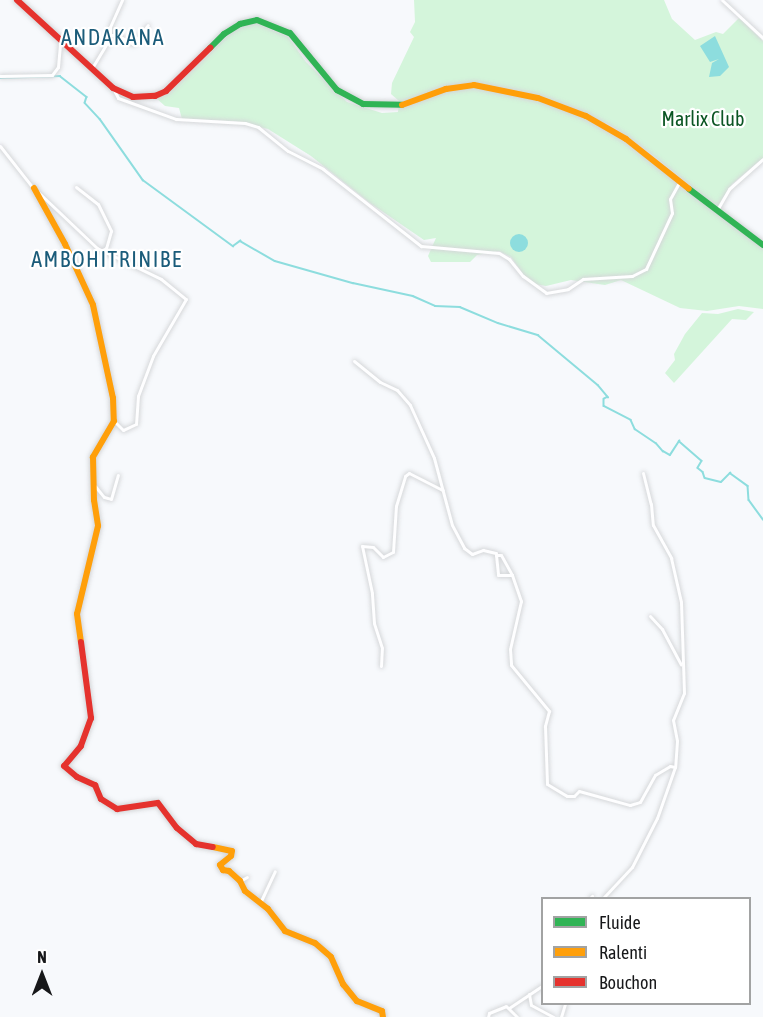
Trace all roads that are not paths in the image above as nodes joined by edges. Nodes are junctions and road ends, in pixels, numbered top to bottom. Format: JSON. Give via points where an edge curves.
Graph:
{"nodes":[{"id":1,"x":17,"y":0,"type":"edge"},
{"id":2,"x":122,"y":0,"type":"edge"},
{"id":3,"x":722,"y":0,"type":"edge"},
{"id":4,"x":147,"y":25,"type":"dead end"},
{"id":5,"x":111,"y":35,"type":"junction"},
{"id":6,"x":763,"y":38,"type":"edge"},
{"id":7,"x":60,"y":39,"type":"junction"},
{"id":8,"x":92,"y":68,"type":"junction"},
{"id":9,"x":0,"y":76,"type":"edge"},
{"id":10,"x":113,"y":88,"type":"junction"},
{"id":11,"x":0,"y":146,"type":"edge"},
{"id":12,"x":763,"y":159,"type":"edge"},
{"id":13,"x":681,"y":180,"type":"junction"},
{"id":14,"x":76,"y":187,"type":"dead end"},
{"id":15,"x":34,"y":188,"type":"junction"},
{"id":16,"x":717,"y":210,"type":"junction"},
{"id":17,"x":763,"y":244,"type":"edge"},
{"id":18,"x":102,"y":251,"type":"junction"},
{"id":19,"x":354,"y":361,"type":"dead end"},
{"id":20,"x":114,"y":421,"type":"junction"},
{"id":21,"x":643,"y":473,"type":"dead end"},
{"id":22,"x":118,"y":475,"type":"dead end"},
{"id":23,"x":95,"y":486,"type":"junction"},
{"id":24,"x":444,"y":490,"type":"junction"},
{"id":25,"x":495,"y":555,"type":"junction"},
{"id":26,"x":512,"y":575,"type":"junction"},
{"id":27,"x":650,"y":616,"type":"dead end"},
{"id":28,"x":682,"y":665,"type":"junction"},
{"id":29,"x":381,"y":666,"type":"dead end"},
{"id":30,"x":675,"y":767,"type":"junction"},
{"id":31,"x":275,"y":871,"type":"dead end"},
{"id":32,"x":247,"y":877,"type":"dead end"},
{"id":33,"x":240,"y":881,"type":"junction"},
{"id":34,"x":604,"y":897,"type":"edge"},
{"id":35,"x":260,"y":903,"type":"junction"},
{"id":36,"x":541,"y":987,"type":"edge"},
{"id":37,"x":529,"y":994,"type":"junction"},
{"id":38,"x":509,"y":1008,"type":"junction"},
{"id":39,"x":383,"y":1017,"type":"edge"},
{"id":40,"x":488,"y":1017,"type":"edge"},
{"id":41,"x":517,"y":1017,"type":"edge"},
{"id":42,"x":554,"y":1017,"type":"edge"}],
"edges":[{"from":1,"to":7,"type":"street"},
{"from":2,"to":5,"type":"street","via":[[110,27]]},
{"from":3,"to":6,"type":"street"},
{"from":4,"to":5,"type":"street","via":[[133,44]]},
{"from":5,"to":8,"type":"street"},
{"from":7,"to":8,"type":"street"},
{"from":7,"to":9,"type":"street","via":[[58,67],[52,75]]},
{"from":8,"to":10,"type":"street"},
{"from":10,"to":13,"type":"street","via":[[133,97],[159,94],[176,83],[225,34],[240,24],[257,20],[290,33],[337,90],[363,104],[397,107],[456,86],[499,88],[572,110],[604,126]]},
{"from":10,"to":13,"type":"street","via":[[118,98],[176,119],[258,127],[288,151],[323,170],[421,246],[499,254],[546,293],[568,289],[583,279],[632,276],[646,269],[672,213],[670,199]]},
{"from":11,"to":15,"type":"street"},
{"from":12,"to":16,"type":"street","via":[[729,189]]},
{"from":13,"to":16,"type":"street"},
{"from":14,"to":18,"type":"street","via":[[98,204],[111,231]]},
{"from":15,"to":18,"type":"street","via":[[78,233]]},
{"from":15,"to":20,"type":"street","via":[[93,305],[113,398]]},
{"from":16,"to":17,"type":"street"},
{"from":18,"to":20,"type":"street","via":[[161,279],[186,299],[153,356],[138,396],[136,424],[123,430]]},
{"from":19,"to":24,"type":"street","via":[[407,401],[423,430]]},
{"from":20,"to":23,"type":"street","via":[[93,457]]},
{"from":21,"to":28,"type":"street","via":[[653,525],[671,558],[681,602]]},
{"from":22,"to":23,"type":"street","via":[[111,499]]},
{"from":23,"to":33,"type":"street","via":[[98,526],[77,614],[91,718],[81,746],[64,766],[95,785],[101,799],[117,809],[158,803],[177,828],[196,844],[232,851],[220,865]]},
{"from":24,"to":25,"type":"street","via":[[452,525],[464,548],[472,554],[483,550]]},
{"from":24,"to":29,"type":"street","via":[[409,473],[396,506],[393,552],[383,556],[373,547],[362,546],[374,623],[382,648]]},
{"from":25,"to":26,"type":"street","via":[[501,555]]},
{"from":25,"to":26,"type":"street","via":[[498,575]]},
{"from":26,"to":30,"type":"street","via":[[521,601],[510,649],[512,665],[549,711],[545,726],[547,784],[567,796],[579,791],[630,805],[640,802],[655,775],[669,766]]},
{"from":27,"to":28,"type":"street","via":[[662,628]]},
{"from":28,"to":30,"type":"street","via":[[684,693],[673,720],[677,741]]},
{"from":30,"to":34,"type":"street","via":[[657,818],[632,867]]},
{"from":31,"to":35,"type":"street"},
{"from":32,"to":33,"type":"street"},
{"from":33,"to":35,"type":"street","via":[[245,891]]},
{"from":35,"to":39,"type":"street","via":[[285,931],[315,944],[331,957],[343,984],[357,1001],[382,1011]]},
{"from":36,"to":37,"type":"street"},
{"from":37,"to":38,"type":"street"},
{"from":37,"to":42,"type":"street","via":[[531,1005]]},
{"from":38,"to":40,"type":"street","via":[[499,1008]]},
{"from":38,"to":41,"type":"street"}]}
